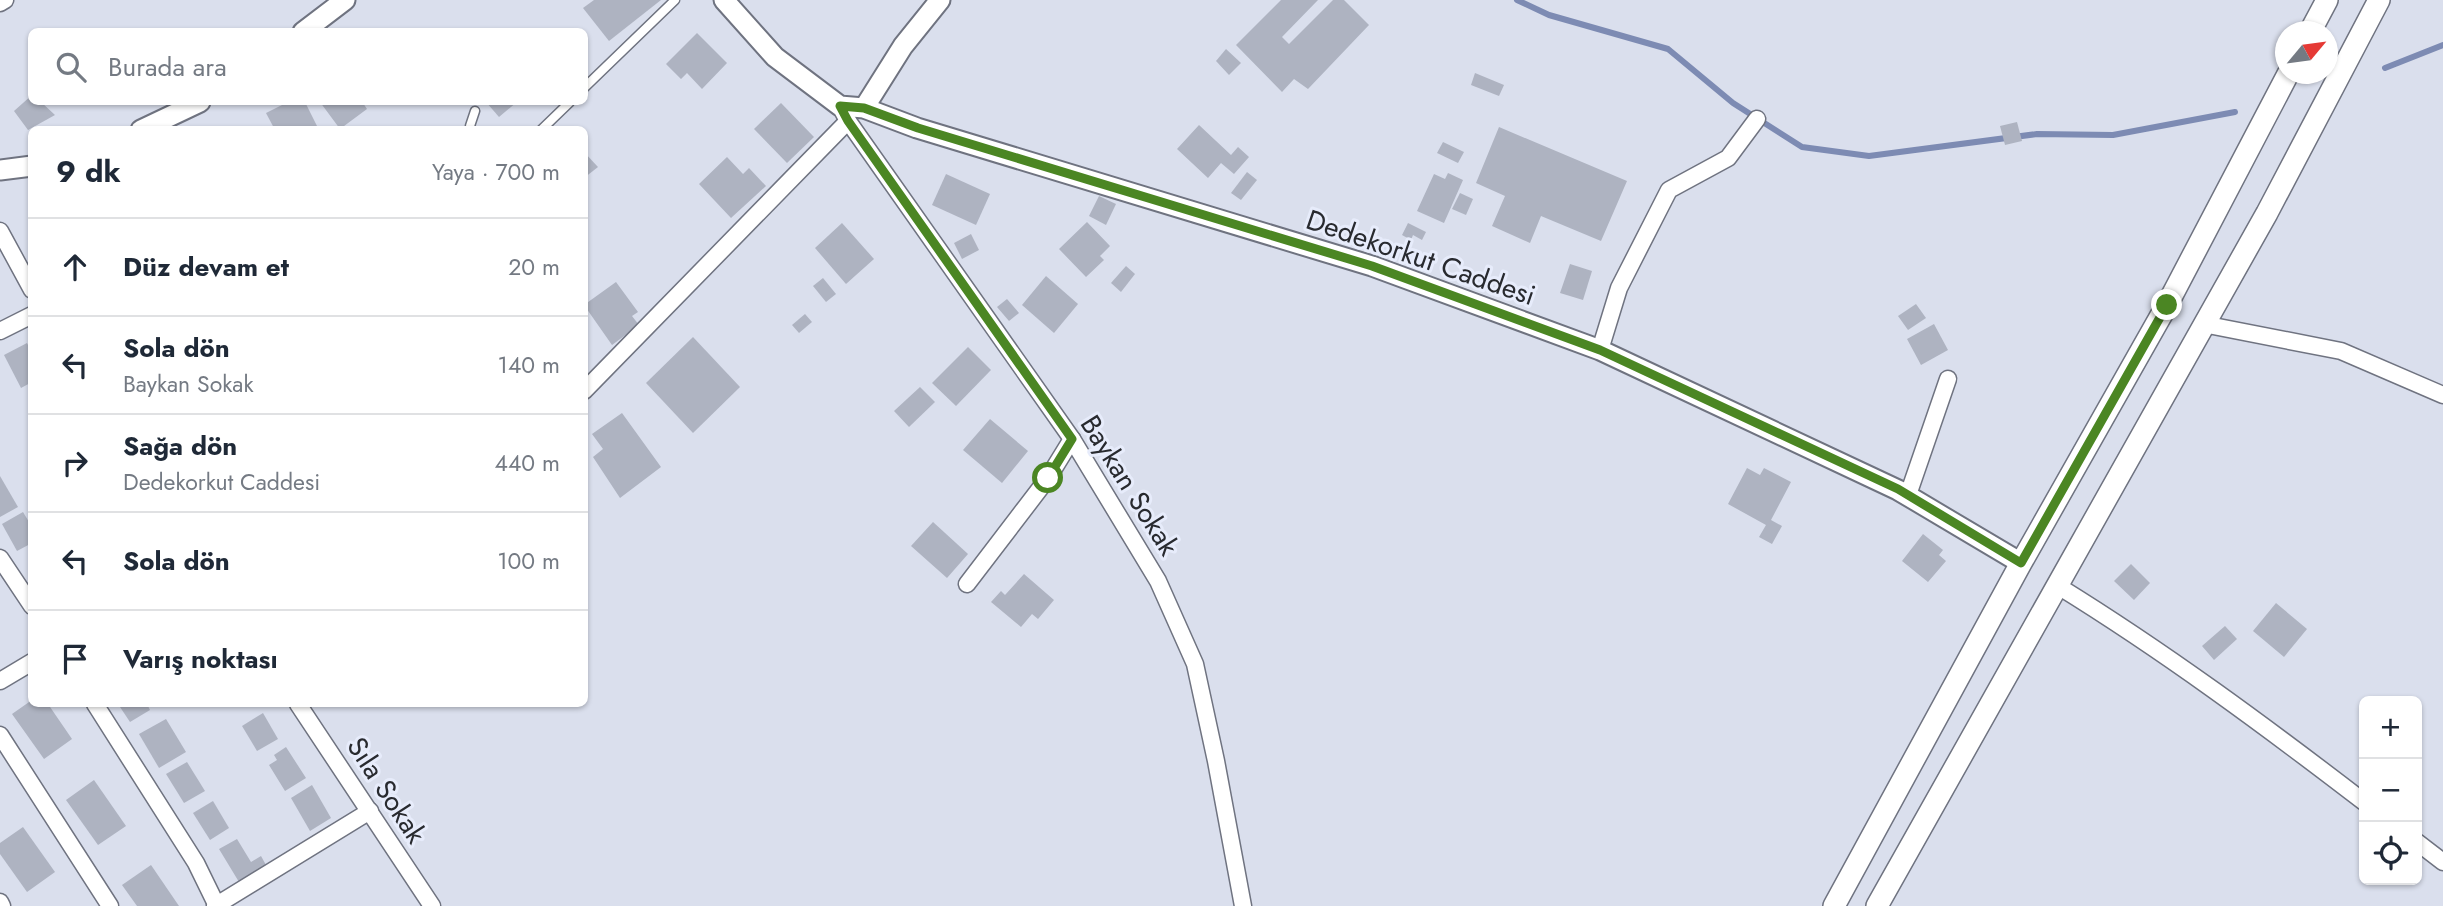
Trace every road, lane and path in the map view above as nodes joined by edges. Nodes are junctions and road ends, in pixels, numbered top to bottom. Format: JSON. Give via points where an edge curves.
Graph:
{"nodes":[{"id":1,"x":5,"y":0,"type":"edge"},
{"id":2,"x":345,"y":0,"type":"edge"},
{"id":3,"x":675,"y":0,"type":"edge"},
{"id":4,"x":724,"y":0,"type":"edge"},
{"id":5,"x":940,"y":0,"type":"edge"},
{"id":6,"x":2327,"y":0,"type":"edge"},
{"id":7,"x":2379,"y":0,"type":"edge"},
{"id":8,"x":0,"y":3,"type":"edge"},
{"id":9,"x":2316,"y":21,"type":"edge"},
{"id":10,"x":308,"y":28,"type":"edge"},
{"id":11,"x":588,"y":84,"type":"edge"},
{"id":12,"x":2283,"y":84,"type":"edge"},
{"id":13,"x":194,"y":105,"type":"edge"},
{"id":14,"x":567,"y":105,"type":"edge"},
{"id":15,"x":864,"y":108,"type":"junction"},
{"id":16,"x":475,"y":111,"type":"dead end"},
{"id":17,"x":844,"y":114,"type":"junction"},
{"id":18,"x":1757,"y":119,"type":"dead end"},
{"id":19,"x":149,"y":126,"type":"edge"},
{"id":20,"x":470,"y":126,"type":"edge"},
{"id":21,"x":545,"y":126,"type":"edge"},
{"id":22,"x":28,"y":166,"type":"edge"},
{"id":23,"x":0,"y":170,"type":"edge"},
{"id":24,"x":0,"y":231,"type":"edge"},
{"id":25,"x":28,"y":283,"type":"edge"},
{"id":26,"x":28,"y":317,"type":"edge"},
{"id":27,"x":2203,"y":324,"type":"junction"},
{"id":28,"x":0,"y":331,"type":"edge"},
{"id":29,"x":1600,"y":350,"type":"junction"},
{"id":30,"x":1948,"y":379,"type":"dead end"},
{"id":31,"x":588,"y":387,"type":"edge"},
{"id":32,"x":2443,"y":395,"type":"edge"},
{"id":33,"x":1072,"y":439,"type":"junction"},
{"id":34,"x":1908,"y":495,"type":"junction"},
{"id":35,"x":0,"y":558,"type":"edge"},
{"id":36,"x":2021,"y":563,"type":"junction"},
{"id":37,"x":967,"y":584,"type":"dead end"},
{"id":38,"x":2058,"y":586,"type":"junction"},
{"id":39,"x":28,"y":600,"type":"edge"},
{"id":40,"x":28,"y":664,"type":"edge"},
{"id":41,"x":0,"y":681,"type":"edge"},
{"id":42,"x":97,"y":707,"type":"edge"},
{"id":43,"x":300,"y":707,"type":"edge"},
{"id":44,"x":0,"y":735,"type":"edge"},
{"id":45,"x":2359,"y":798,"type":"edge"},
{"id":46,"x":370,"y":811,"type":"junction"},
{"id":47,"x":2422,"y":846,"type":"edge"},
{"id":48,"x":2443,"y":862,"type":"edge"},
{"id":49,"x":110,"y":906,"type":"edge"},
{"id":50,"x":216,"y":906,"type":"edge"},
{"id":51,"x":432,"y":906,"type":"edge"},
{"id":52,"x":1243,"y":906,"type":"edge"},
{"id":53,"x":1834,"y":906,"type":"edge"},
{"id":54,"x":1877,"y":906,"type":"edge"}],
"edges":[{"from":1,"to":8,"type":"street"},
{"from":2,"to":10,"type":"street"},
{"from":3,"to":11,"type":"lane"},
{"from":4,"to":17,"type":"street","via":[[775,57]]},
{"from":5,"to":15,"type":"street","via":[[903,46]]},
{"from":6,"to":9,"type":"main road"},
{"from":7,"to":27,"type":"main road"},
{"from":12,"to":36,"type":"main road","via":[[2167,305]]},
{"from":13,"to":19,"type":"street"},
{"from":14,"to":21,"type":"lane"},
{"from":15,"to":17,"type":"street","name":"Dedekorkut Caddesi"},
{"from":15,"to":29,"type":"street","name":"Dedekorkut Caddesi","via":[[1372,266]]},
{"from":16,"to":20,"type":"lane"},
{"from":17,"to":31,"type":"street"},
{"from":17,"to":33,"type":"street","name":"Baykan Sokak"},
{"from":18,"to":29,"type":"street","via":[[1728,158],[1669,190],[1619,288]]},
{"from":22,"to":23,"type":"street"},
{"from":24,"to":25,"type":"street"},
{"from":26,"to":28,"type":"street"},
{"from":27,"to":32,"type":"street","via":[[2341,351]]},
{"from":27,"to":38,"type":"main road"},
{"from":29,"to":34,"type":"street","name":"Dedekorkut Caddesi"},
{"from":30,"to":34,"type":"street"},
{"from":33,"to":37,"type":"street"},
{"from":33,"to":52,"type":"street","name":"Baykan Sokak","via":[[1158,581],[1195,664]]},
{"from":34,"to":36,"type":"street","name":"Dedekorkut Caddesi"},
{"from":35,"to":39,"type":"street"},
{"from":36,"to":53,"type":"main road"},
{"from":38,"to":45,"type":"street","via":[[2239,707]]},
{"from":38,"to":54,"type":"main road"},
{"from":40,"to":41,"type":"street"},
{"from":42,"to":50,"type":"street","via":[[196,863]]},
{"from":43,"to":46,"type":"street","name":"Sıla Sokak"},
{"from":44,"to":49,"type":"street"},
{"from":46,"to":50,"type":"street"},
{"from":46,"to":51,"type":"street","name":"Sıla Sokak"},
{"from":47,"to":48,"type":"street"}]}
